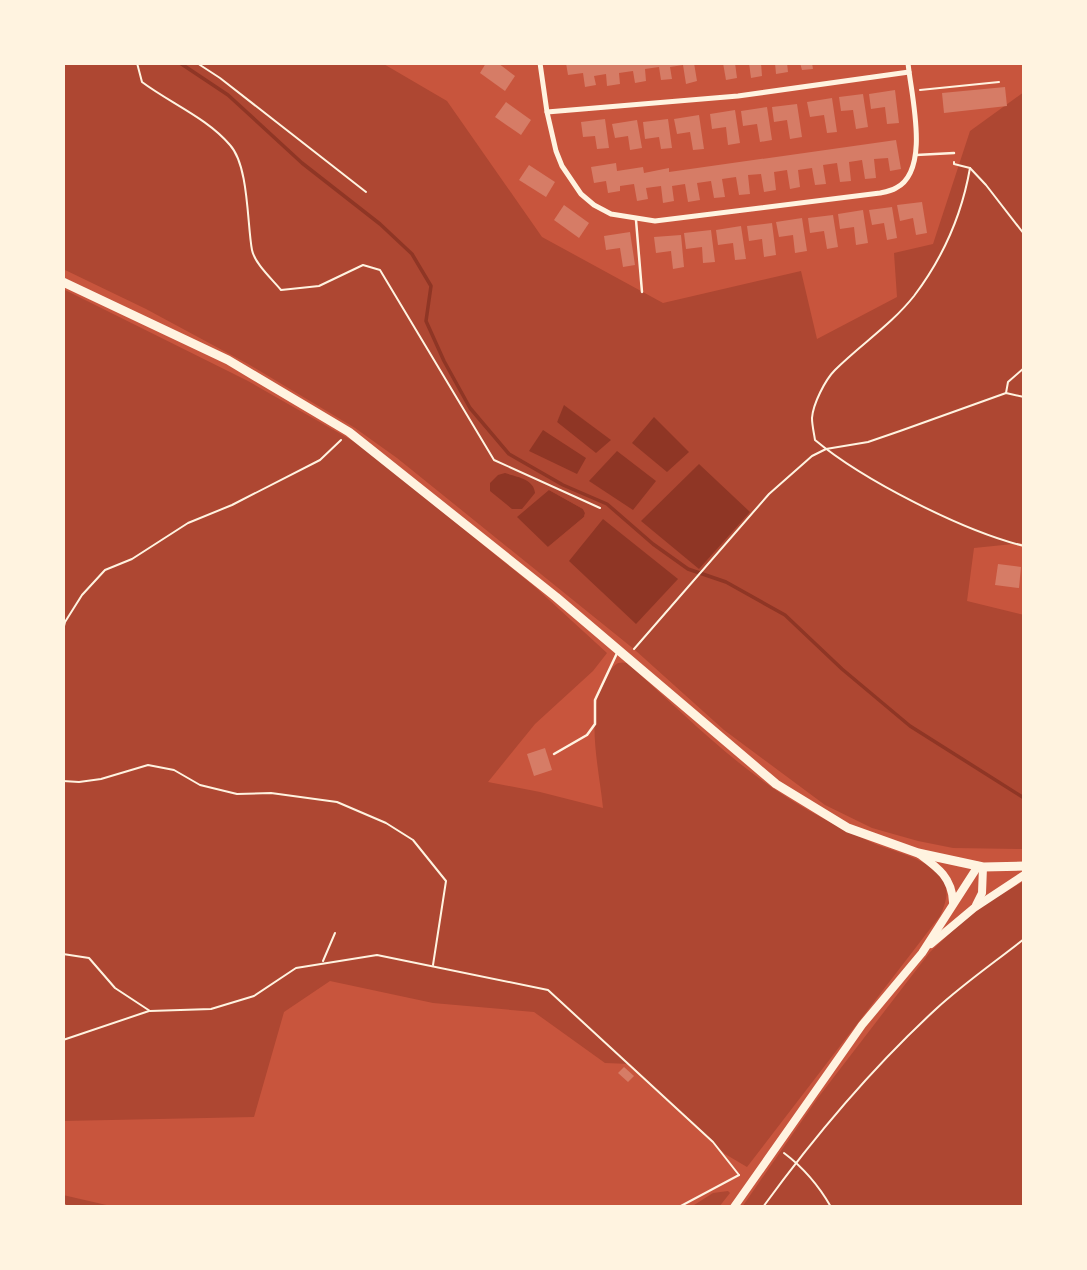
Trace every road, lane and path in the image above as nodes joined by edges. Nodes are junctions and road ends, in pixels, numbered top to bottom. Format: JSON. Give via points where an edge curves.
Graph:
{"nodes":[{"id":1,"x":136,"y":63,"type":"edge"},
{"id":2,"x":197,"y":63,"type":"edge"},
{"id":3,"x":540,"y":63,"type":"edge"},
{"id":4,"x":908,"y":63,"type":"edge"},
{"id":5,"x":909,"y":72,"type":"junction"},
{"id":6,"x":999,"y":82,"type":"dead end"},
{"id":7,"x":911,"y":91,"type":"junction"},
{"id":8,"x":547,"y":112,"type":"junction"},
{"id":9,"x":954,"y":153,"type":"joint"},
{"id":10,"x":916,"y":156,"type":"junction"},
{"id":11,"x":970,"y":168,"type":"junction"},
{"id":12,"x":366,"y":192,"type":"dead end"},
{"id":13,"x":636,"y":220,"type":"junction"},
{"id":14,"x":1024,"y":234,"type":"edge"},
{"id":15,"x":63,"y":282,"type":"edge"},
{"id":16,"x":642,"y":292,"type":"dead end"},
{"id":17,"x":1024,"y":368,"type":"edge"},
{"id":18,"x":1006,"y":393,"type":"junction"},
{"id":19,"x":1024,"y":397,"type":"edge"},
{"id":20,"x":349,"y":432,"type":"junction"},
{"id":21,"x":826,"y":449,"type":"junction"},
{"id":22,"x":600,"y":508,"type":"dead end"},
{"id":23,"x":1024,"y":546,"type":"edge"},
{"id":24,"x":63,"y":630,"type":"edge"},
{"id":25,"x":618,"y":650,"type":"junction"},
{"id":26,"x":627,"y":657,"type":"junction"},
{"id":27,"x":554,"y":754,"type":"dead end"},
{"id":28,"x":63,"y":780,"type":"edge"},
{"id":29,"x":918,"y":853,"type":"junction"},
{"id":30,"x":980,"y":866,"type":"junction"},
{"id":31,"x":1024,"y":866,"type":"edge"},
{"id":32,"x":1024,"y":875,"type":"edge"},
{"id":33,"x":953,"y":905,"type":"junction"},
{"id":34,"x":974,"y":908,"type":"junction"},
{"id":35,"x":335,"y":933,"type":"dead end"},
{"id":36,"x":1024,"y":939,"type":"edge"},
{"id":37,"x":922,"y":953,"type":"junction"},
{"id":38,"x":63,"y":954,"type":"edge"},
{"id":39,"x":323,"y":962,"type":"junction"},
{"id":40,"x":433,"y":966,"type":"junction"},
{"id":41,"x":150,"y":1011,"type":"junction"},
{"id":42,"x":63,"y":1040,"type":"edge"},
{"id":43,"x":775,"y":1146,"type":"junction"},
{"id":44,"x":796,"y":1162,"type":"junction"},
{"id":45,"x":739,"y":1175,"type":"junction"},
{"id":46,"x":749,"y":1185,"type":"junction"},
{"id":47,"x":63,"y":1206,"type":"edge"},
{"id":48,"x":69,"y":1207,"type":"edge"},
{"id":49,"x":680,"y":1207,"type":"edge"},
{"id":50,"x":734,"y":1207,"type":"edge"},
{"id":51,"x":763,"y":1207,"type":"edge"},
{"id":52,"x":831,"y":1207,"type":"edge"}],
"edges":[{"from":1,"to":22,"type":"path","via":[[142,82],[232,146],[243,176],[252,251],[281,290],[319,286],[363,265],[380,270],[494,460]]},
{"from":2,"to":12,"type":"path"},
{"from":3,"to":8,"type":"street"},
{"from":4,"to":5,"type":"street"},
{"from":5,"to":7,"type":"street"},
{"from":5,"to":8,"type":"street","via":[[737,96]]},
{"from":6,"to":7,"type":"path"},
{"from":7,"to":10,"type":"street"},
{"from":8,"to":13,"type":"street","via":[[556,150],[581,194],[611,214]]},
{"from":9,"to":10,"type":"lane"},
{"from":9,"to":11,"type":"path","via":[[954,164]]},
{"from":10,"to":13,"type":"street","via":[[905,180],[880,193]]},
{"from":11,"to":14,"type":"path"},
{"from":11,"to":21,"type":"path","via":[[960,210],[935,264],[913,297],[833,371],[822,390],[812,418],[815,440]]},
{"from":13,"to":16,"type":"lane"},
{"from":15,"to":20,"type":"main road","via":[[228,360]]},
{"from":17,"to":18,"type":"path","via":[[1008,382]]},
{"from":18,"to":19,"type":"path"},
{"from":18,"to":21,"type":"path","via":[[868,442]]},
{"from":20,"to":24,"type":"path","via":[[320,460],[188,523],[132,559],[105,570],[82,595]]},
{"from":20,"to":25,"type":"main road"},
{"from":21,"to":23,"type":"path","via":[[948,518]]},
{"from":21,"to":26,"type":"path","via":[[769,494]]},
{"from":25,"to":26,"type":"main road"},
{"from":25,"to":27,"type":"lane","via":[[595,700],[595,724],[587,735]]},
{"from":26,"to":29,"type":"main road","via":[[776,784],[848,828]]},
{"from":28,"to":40,"type":"path","via":[[101,779],[148,765],[237,794],[271,793],[337,802],[386,823],[412,840],[446,881]]},
{"from":29,"to":30,"type":"main road"},
{"from":29,"to":33,"type":"main road","via":[[946,877]]},
{"from":30,"to":31,"type":"main road"},
{"from":30,"to":33,"type":"main road"},
{"from":30,"to":34,"type":"main road","via":[[982,893]]},
{"from":32,"to":34,"type":"main road"},
{"from":33,"to":37,"type":"main road"},
{"from":34,"to":37,"type":"main road"},
{"from":35,"to":39,"type":"path"},
{"from":36,"to":44,"type":"path","via":[[937,1008]]},
{"from":37,"to":43,"type":"main road","via":[[862,1025]]},
{"from":38,"to":41,"type":"path","via":[[89,958],[114,988]]},
{"from":39,"to":40,"type":"path","via":[[377,955]]},
{"from":39,"to":41,"type":"path","via":[[296,968],[254,996],[211,1009]]},
{"from":40,"to":45,"type":"path","via":[[548,990],[713,1142]]},
{"from":41,"to":42,"type":"path"},
{"from":43,"to":44,"type":"path"},
{"from":43,"to":46,"type":"main road"},
{"from":44,"to":51,"type":"path"},
{"from":44,"to":52,"type":"path"},
{"from":45,"to":46,"type":"path"},
{"from":45,"to":49,"type":"path"},
{"from":46,"to":50,"type":"main road"},
{"from":47,"to":48,"type":"path"}]}
